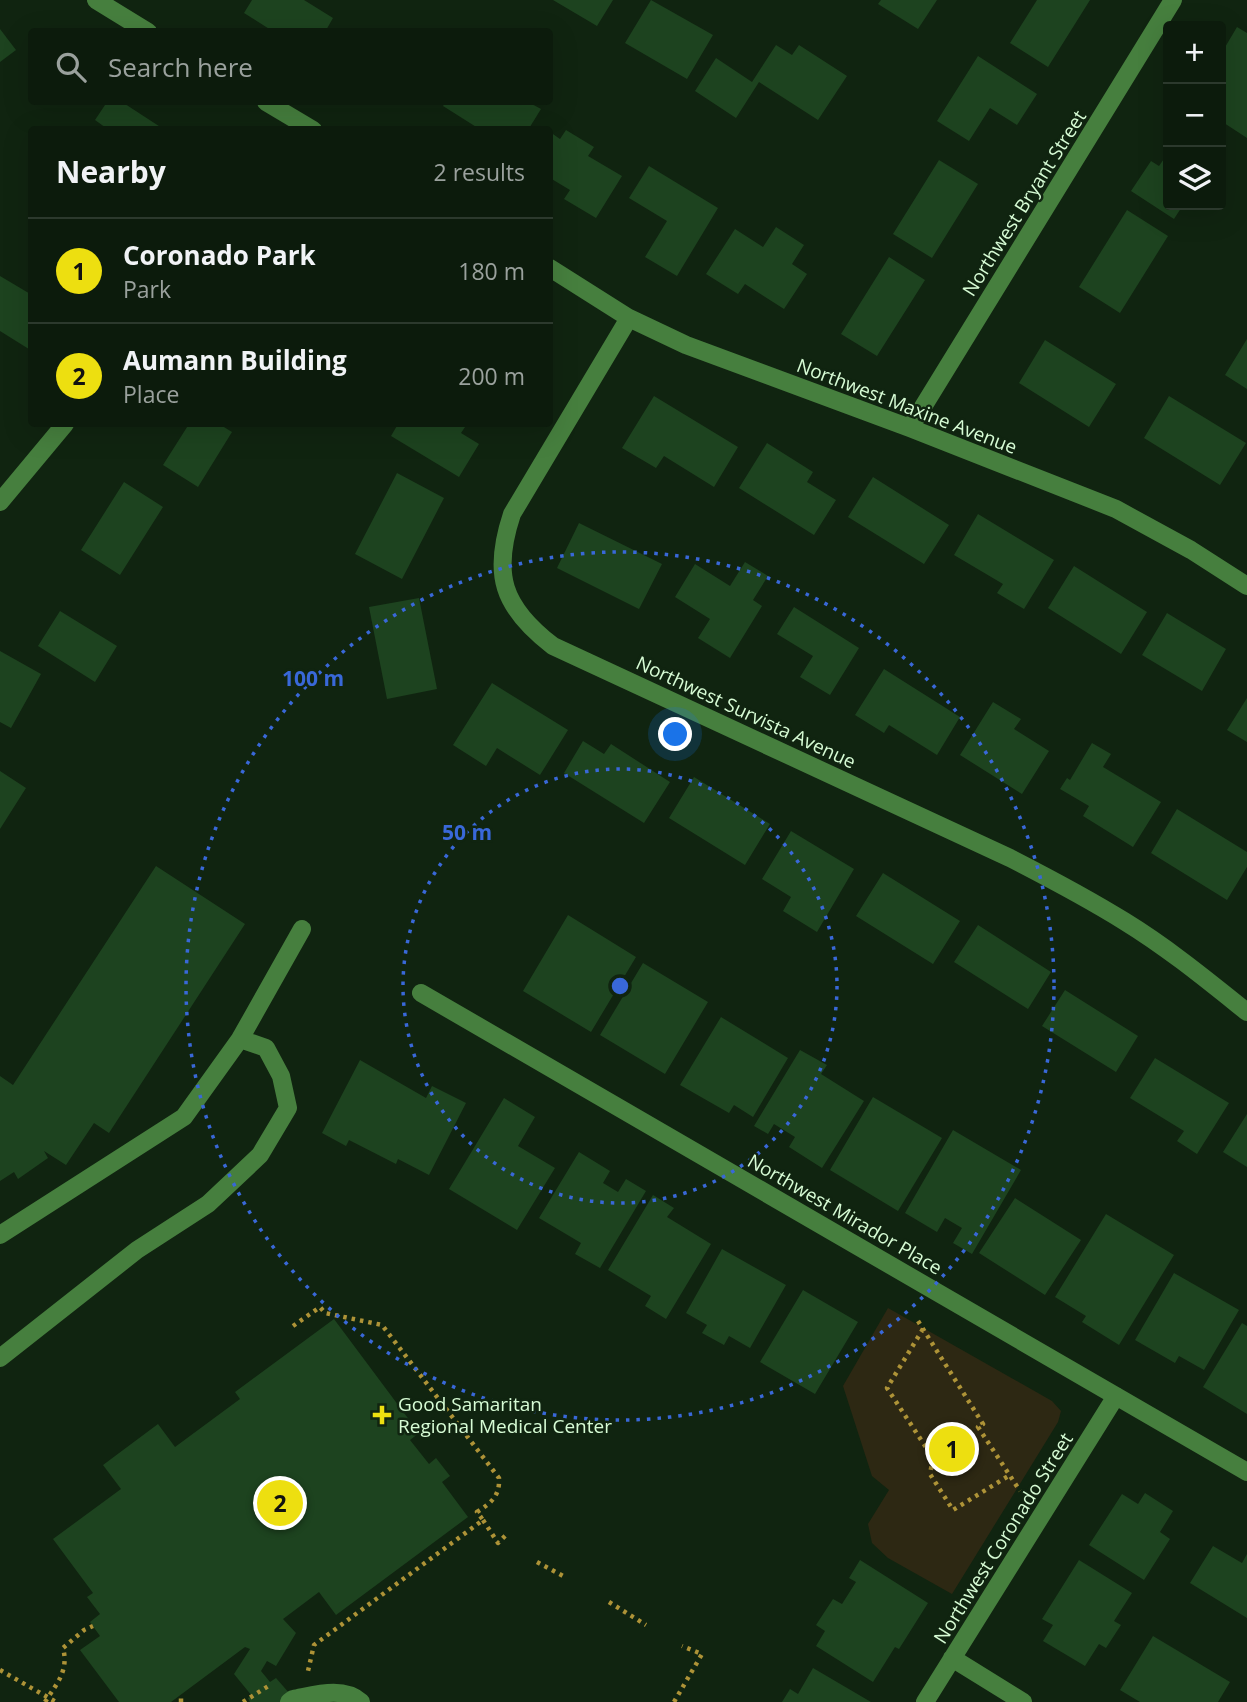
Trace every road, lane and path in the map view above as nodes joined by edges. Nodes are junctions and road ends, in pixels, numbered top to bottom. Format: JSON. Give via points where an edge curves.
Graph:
{"nodes":[{"id":1,"x":96,"y":0,"type":"edge"},
{"id":2,"x":1173,"y":0,"type":"edge"},
{"id":3,"x":142,"y":28,"type":"edge"},
{"id":4,"x":269,"y":105,"type":"edge"},
{"id":5,"x":286,"y":123,"type":"edge"},
{"id":6,"x":553,"y":270,"type":"edge"},
{"id":7,"x":629,"y":318,"type":"junction"},
{"id":8,"x":62,"y":427,"type":"edge"},
{"id":9,"x":910,"y":428,"type":"junction"},
{"id":10,"x":0,"y":502,"type":"edge"},
{"id":11,"x":1244,"y":577,"type":"edge"},
{"id":12,"x":302,"y":929,"type":"dead end"},
{"id":13,"x":421,"y":993,"type":"dead end"},
{"id":14,"x":1247,"y":1012,"type":"edge"},
{"id":15,"x":240,"y":1039,"type":"junction"},
{"id":16,"x":0,"y":1235,"type":"edge"},
{"id":17,"x":918,"y":1321,"type":"dead end"},
{"id":18,"x":293,"y":1326,"type":"dead end"},
{"id":19,"x":923,"y":1329,"type":"junction"},
{"id":20,"x":0,"y":1358,"type":"edge"},
{"id":21,"x":1116,"y":1396,"type":"junction"},
{"id":22,"x":1247,"y":1472,"type":"edge"},
{"id":23,"x":1010,"y":1475,"type":"junction"},
{"id":24,"x":1020,"y":1491,"type":"dead end"},
{"id":25,"x":483,"y":1520,"type":"junction"},
{"id":26,"x":506,"y":1535,"type":"dead end"},
{"id":27,"x":537,"y":1562,"type":"dead end"},
{"id":28,"x":567,"y":1578,"type":"dead end"},
{"id":29,"x":609,"y":1602,"type":"dead end"},
{"id":30,"x":646,"y":1625,"type":"dead end"},
{"id":31,"x":93,"y":1626,"type":"dead end"},
{"id":32,"x":682,"y":1646,"type":"dead end"},
{"id":33,"x":952,"y":1658,"type":"junction"},
{"id":34,"x":0,"y":1670,"type":"edge"},
{"id":35,"x":297,"y":1676,"type":"dead end"},
{"id":36,"x":276,"y":1682,"type":"dead end"},
{"id":37,"x":181,"y":1695,"type":"dead end"},
{"id":38,"x":46,"y":1700,"type":"edge"},
{"id":39,"x":56,"y":1702,"type":"edge"},
{"id":40,"x":181,"y":1702,"type":"edge"},
{"id":41,"x":243,"y":1702,"type":"edge"},
{"id":42,"x":289,"y":1702,"type":"edge"},
{"id":43,"x":361,"y":1702,"type":"edge"},
{"id":44,"x":674,"y":1702,"type":"edge"},
{"id":45,"x":925,"y":1702,"type":"edge"},
{"id":46,"x":1023,"y":1702,"type":"edge"}],
"edges":[{"from":1,"to":3,"type":"street"},
{"from":2,"to":9,"type":"street","name":"Northwest Bryant Street"},
{"from":4,"to":5,"type":"street"},
{"from":6,"to":7,"type":"street","name":"Northwest Maxine Avenue"},
{"from":7,"to":9,"type":"street","name":"Northwest Maxine Avenue","via":[[686,345]]},
{"from":7,"to":14,"type":"street","name":"Northwest Survista Avenue","via":[[512,514],[502,543],[502,573],[511,603],[529,627],[553,646],[1072,890],[1127,922]]},
{"from":8,"to":10,"type":"street"},
{"from":9,"to":11,"type":"street","name":"Northwest Maxine Avenue","via":[[1116,509]]},
{"from":12,"to":15,"type":"street"},
{"from":13,"to":21,"type":"street","name":"Northwest Mirador Place"},
{"from":15,"to":16,"type":"street","via":[[184,1117]]},
{"from":15,"to":20,"type":"street","via":[[266,1048],[281,1076],[288,1108],[260,1155],[208,1204],[137,1250]]},
{"from":17,"to":19,"type":"path"},
{"from":18,"to":25,"type":"path","via":[[320,1307],[325,1313],[382,1325],[499,1478],[496,1497],[477,1512]]},
{"from":19,"to":23,"type":"path"},
{"from":19,"to":23,"type":"path","via":[[887,1388],[933,1458],[930,1474],[953,1510]]},
{"from":21,"to":22,"type":"street","name":"Northwest Mirador Place"},
{"from":21,"to":33,"type":"street","name":"Northwest Coronado Street"},
{"from":23,"to":24,"type":"path"},
{"from":25,"to":26,"type":"path","via":[[498,1543]]},
{"from":25,"to":35,"type":"path","via":[[314,1644],[309,1671]]},
{"from":27,"to":28,"type":"path"},
{"from":29,"to":30,"type":"path"},
{"from":31,"to":38,"type":"path","via":[[63,1648],[67,1662]]},
{"from":32,"to":44,"type":"path","via":[[702,1654]]},
{"from":33,"to":45,"type":"street","name":"Northwest Coronado Street"},
{"from":33,"to":46,"type":"street"},
{"from":34,"to":38,"type":"path"},
{"from":36,"to":41,"type":"path"},
{"from":37,"to":40,"type":"path"},
{"from":38,"to":39,"type":"path"},
{"from":42,"to":43,"type":"street","via":[[335,1692]]}]}
